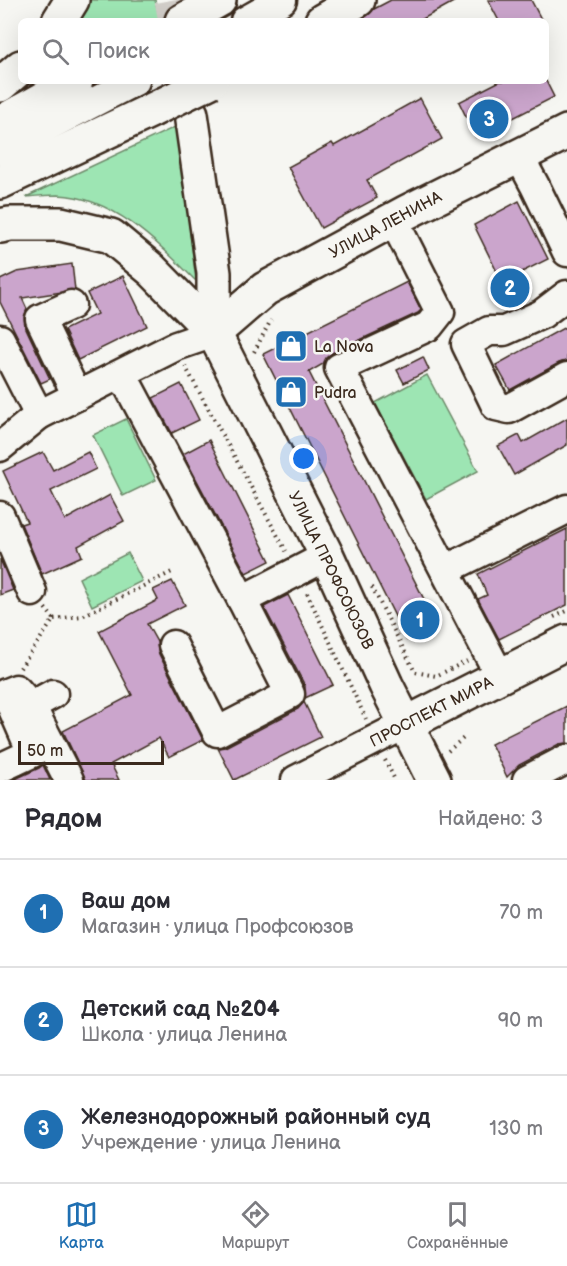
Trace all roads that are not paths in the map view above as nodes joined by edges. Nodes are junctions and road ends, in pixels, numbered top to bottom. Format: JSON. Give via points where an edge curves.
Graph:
{"nodes":[{"id":1,"x":72,"y":0,"type":"edge"},
{"id":2,"x":219,"y":0,"type":"edge"},
{"id":3,"x":282,"y":0,"type":"edge"},
{"id":4,"x":358,"y":0,"type":"edge"},
{"id":5,"x":61,"y":18,"type":"edge"},
{"id":6,"x":187,"y":18,"type":"edge"},
{"id":7,"x":250,"y":18,"type":"edge"},
{"id":8,"x":327,"y":18,"type":"edge"},
{"id":9,"x":18,"y":70,"type":"edge"},
{"id":10,"x":71,"y":84,"type":"edge"},
{"id":11,"x":129,"y":84,"type":"edge"},
{"id":12,"x":205,"y":84,"type":"edge"},
{"id":13,"x":0,"y":85,"type":"edge"},
{"id":14,"x":191,"y":114,"type":"dead end"},
{"id":15,"x":0,"y":123,"type":"edge"},
{"id":16,"x":567,"y":132,"type":"edge"},
{"id":17,"x":0,"y":151,"type":"edge"},
{"id":18,"x":519,"y":156,"type":"junction"},
{"id":19,"x":0,"y":182,"type":"edge"},
{"id":20,"x":393,"y":219,"type":"junction"},
{"id":21,"x":0,"y":226,"type":"edge"},
{"id":22,"x":567,"y":252,"type":"edge"},
{"id":23,"x":567,"y":295,"type":"edge"},
{"id":24,"x":70,"y":305,"type":"dead end"},
{"id":25,"x":214,"y":333,"type":"junction"},
{"id":26,"x":0,"y":339,"type":"edge"},
{"id":27,"x":122,"y":374,"type":"junction"},
{"id":28,"x":567,"y":377,"type":"edge"},
{"id":29,"x":77,"y":396,"type":"junction"},
{"id":30,"x":39,"y":415,"type":"junction"},
{"id":31,"x":0,"y":447,"type":"edge"},
{"id":32,"x":567,"y":509,"type":"edge"},
{"id":33,"x":0,"y":516,"type":"edge"},
{"id":34,"x":327,"y":556,"type":"junction"},
{"id":35,"x":445,"y":570,"type":"junction"},
{"id":36,"x":32,"y":592,"type":"road end"},
{"id":37,"x":242,"y":600,"type":"junction"},
{"id":38,"x":557,"y":631,"type":"edge"},
{"id":39,"x":173,"y":645,"type":"dead end"},
{"id":40,"x":494,"y":663,"type":"junction"},
{"id":41,"x":21,"y":696,"type":"edge"},
{"id":42,"x":406,"y":724,"type":"junction"},
{"id":43,"x":567,"y":759,"type":"edge"},
{"id":44,"x":0,"y":768,"type":"edge"},
{"id":45,"x":428,"y":769,"type":"edge"},
{"id":46,"x":69,"y":780,"type":"edge"},
{"id":47,"x":296,"y":780,"type":"edge"},
{"id":48,"x":529,"y":780,"type":"edge"}],
"edges":[{"from":1,"to":5,"type":"main road"},
{"from":2,"to":6,"type":"main road"},
{"from":3,"to":7,"type":"street"},
{"from":4,"to":8,"type":"main road"},
{"from":9,"to":13,"type":"main road"},
{"from":10,"to":15,"type":"main road"},
{"from":11,"to":17,"type":"street"},
{"from":12,"to":19,"type":"main road","bridge":true},
{"from":14,"to":25,"type":"main road","name":"УЛИЦА ПРОФСОЮЗОВ","via":[[214,273]]},
{"from":16,"to":18,"type":"main road","name":"УЛИЦА ЛЕНИНА"},
{"from":18,"to":20,"type":"main road","name":"УЛИЦА ЛЕНИНА"},
{"from":18,"to":22,"type":"street"},
{"from":20,"to":25,"type":"main road","name":"УЛИЦА ЛЕНИНА","via":[[265,289]]},
{"from":20,"to":35,"type":"street","via":[[440,312],[429,326],[339,368]]},
{"from":21,"to":25,"type":"main road","via":[[60,224],[111,236],[152,270]]},
{"from":23,"to":28,"type":"street","via":[[542,314],[504,331],[489,331],[466,344],[496,406],[509,409]]},
{"from":24,"to":29,"type":"street","via":[[40,319]]},
{"from":25,"to":27,"type":"street","via":[[176,346]]},
{"from":25,"to":34,"type":"main road","name":"УЛИЦА ПРОФСОЮЗОВ"},
{"from":26,"to":30,"type":"street"},
{"from":27,"to":29,"type":"street"},
{"from":27,"to":37,"type":"street"},
{"from":29,"to":30,"type":"street"},
{"from":30,"to":31,"type":"street"},
{"from":32,"to":35,"type":"street"},
{"from":33,"to":36,"type":"street"},
{"from":34,"to":37,"type":"street"},
{"from":34,"to":42,"type":"main road","name":"УЛИЦА ПРОФСОЮЗОВ"},
{"from":35,"to":40,"type":"street"},
{"from":37,"to":39,"type":"street","via":[[290,694],[217,732]]},
{"from":38,"to":40,"type":"main road","name":"ПРОСПЕКТ МИРА"},
{"from":40,"to":42,"type":"main road","name":"ПРОСПЕКТ МИРА"},
{"from":41,"to":44,"type":"street","via":[[33,753]]},
{"from":41,"to":46,"type":"street"},
{"from":42,"to":45,"type":"main road","name":"УЛИЦА ПРОФСОЮЗОВ"},
{"from":42,"to":47,"type":"street","name":"ПРОСПЕКТ МИРА"},
{"from":43,"to":48,"type":"street"}]}
